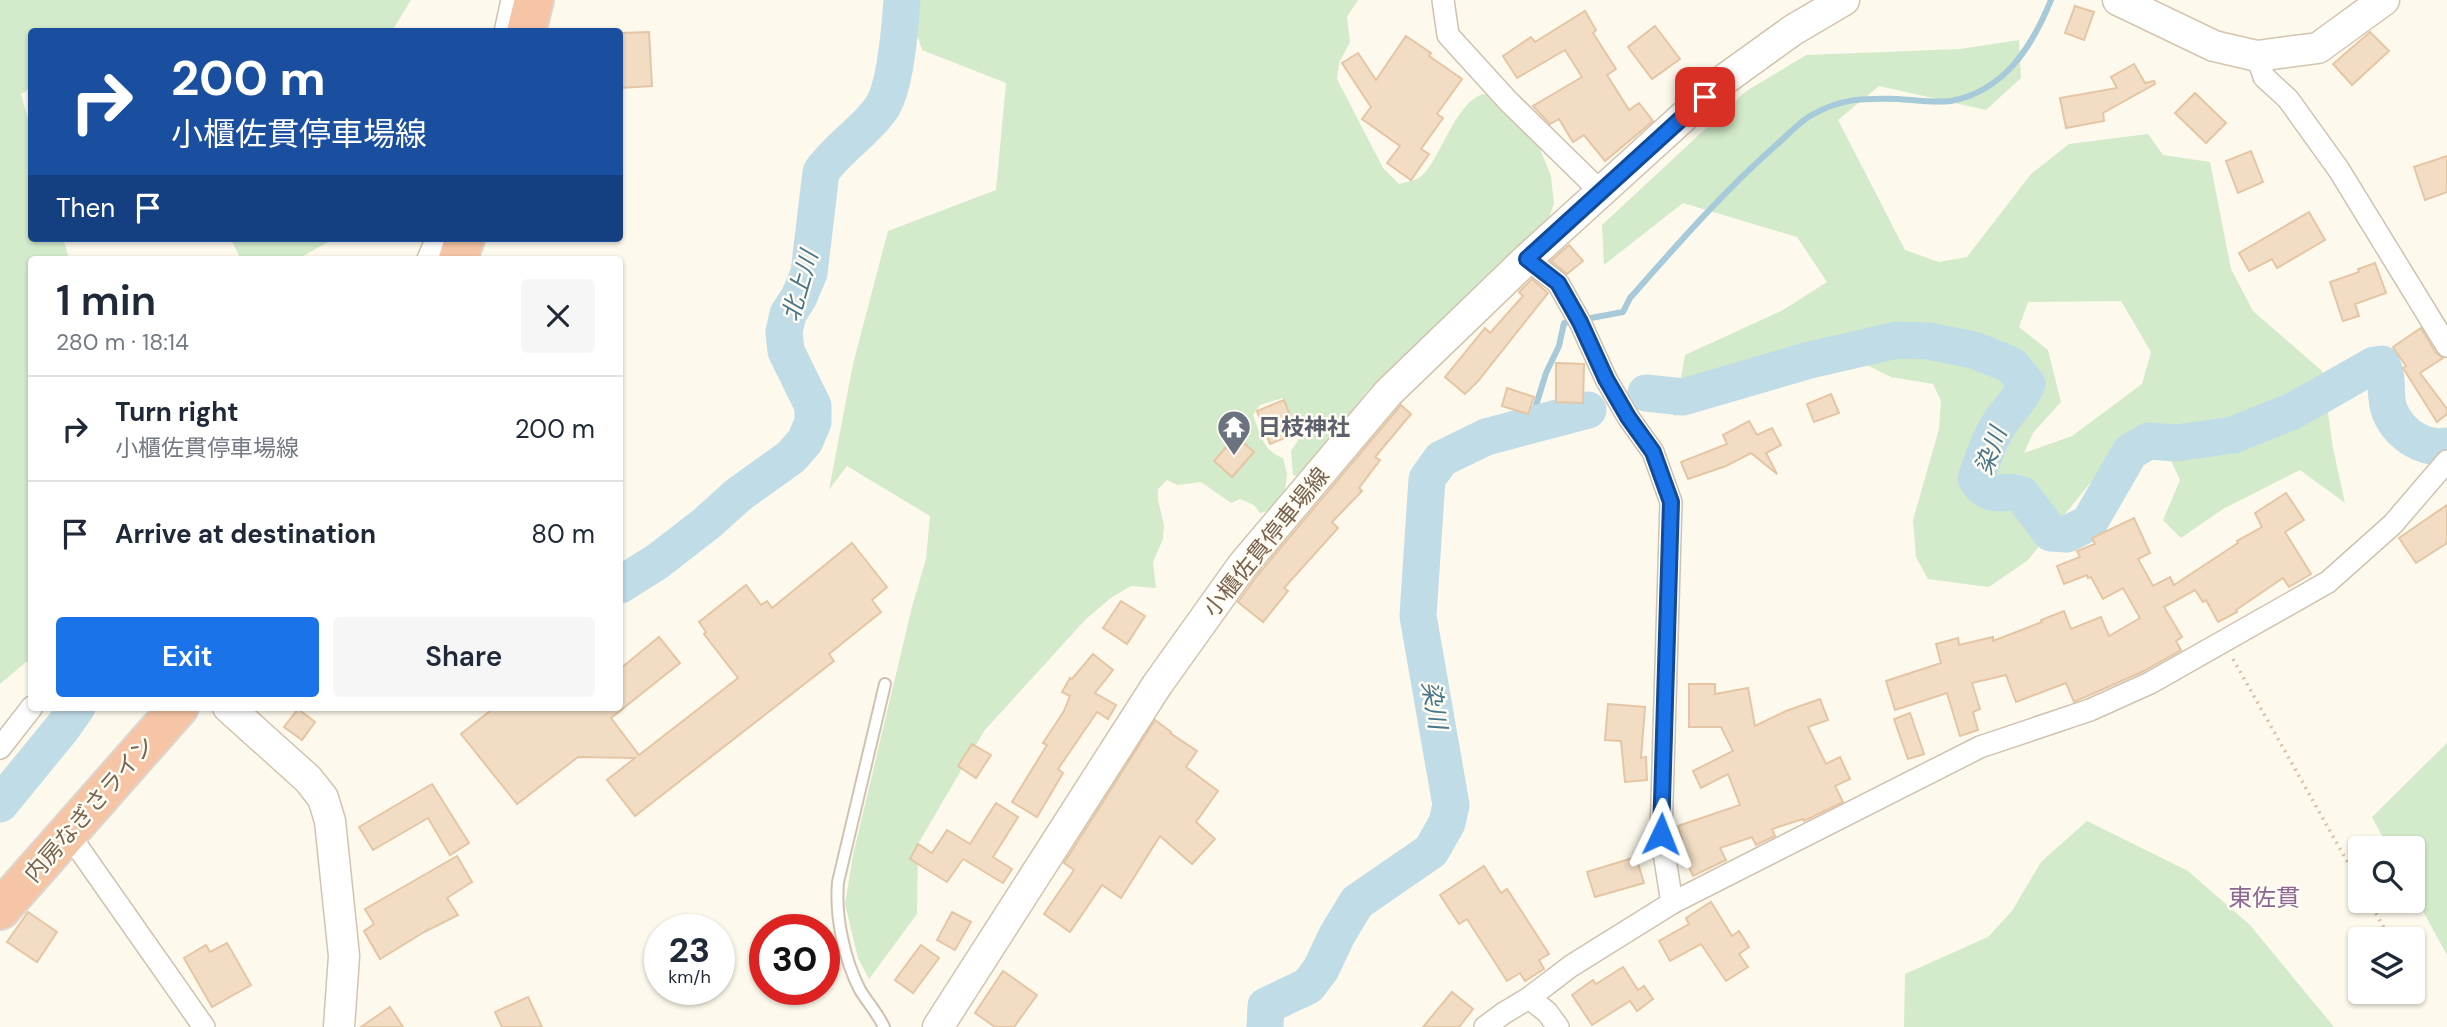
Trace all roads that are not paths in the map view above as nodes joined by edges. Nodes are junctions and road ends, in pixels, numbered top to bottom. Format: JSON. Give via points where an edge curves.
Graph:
{"nodes":[{"id":1,"x":512,"y":0,"type":"edge"},
{"id":2,"x":534,"y":0,"type":"edge"},
{"id":3,"x":1443,"y":0,"type":"edge"},
{"id":4,"x":1844,"y":0,"type":"edge"},
{"id":5,"x":2118,"y":0,"type":"edge"},
{"id":6,"x":2384,"y":0,"type":"edge"},
{"id":7,"x":506,"y":28,"type":"edge"},
{"id":8,"x":527,"y":28,"type":"edge"},
{"id":9,"x":2257,"y":56,"type":"junction"},
{"id":10,"x":1601,"y":191,"type":"junction"},
{"id":11,"x":1527,"y":259,"type":"junction"},
{"id":12,"x":2447,"y":346,"type":"edge"},
{"id":13,"x":2447,"y":461,"type":"edge"},
{"id":14,"x":885,"y":684,"type":"dead end"},
{"id":15,"x":29,"y":711,"type":"edge"},
{"id":16,"x":175,"y":711,"type":"edge"},
{"id":17,"x":233,"y":711,"type":"edge"},
{"id":18,"x":0,"y":748,"type":"edge"},
{"id":19,"x":68,"y":833,"type":"junction"},
{"id":20,"x":1672,"y":903,"type":"junction"},
{"id":21,"x":0,"y":911,"type":"edge"},
{"id":22,"x":1529,"y":998,"type":"junction"},
{"id":23,"x":204,"y":1027,"type":"edge"},
{"id":24,"x":339,"y":1027,"type":"edge"},
{"id":25,"x":884,"y":1027,"type":"edge"},
{"id":26,"x":938,"y":1027,"type":"edge"},
{"id":27,"x":1485,"y":1027,"type":"edge"},
{"id":28,"x":1558,"y":1027,"type":"edge"}],
"edges":[{"from":1,"to":7,"type":"street"},
{"from":2,"to":8,"type":"highway"},
{"from":3,"to":10,"type":"street","via":[[1448,34],[1508,101]]},
{"from":4,"to":10,"type":"main road","name":"小櫃佐貫停車場線","via":[[1725,79]]},
{"from":5,"to":9,"type":"main road","via":[[2214,46]]},
{"from":6,"to":9,"type":"main road","via":[[2318,48]]},
{"from":9,"to":12,"type":"street","via":[[2264,77],[2288,99],[2339,170]]},
{"from":10,"to":11,"type":"main road","name":"小櫃佐貫停車場線"},
{"from":11,"to":20,"type":"street","via":[[1558,283],[1606,379],[1653,452],[1671,502],[1661,834]]},
{"from":11,"to":26,"type":"main road","name":"小櫃佐貫停車場線","via":[[1388,393],[1242,566],[1157,685]]},
{"from":13,"to":20,"type":"street","via":[[2393,524],[2328,582],[2223,642],[2103,705],[1980,747]]},
{"from":14,"to":25,"type":"lane","via":[[836,902],[852,971]]},
{"from":15,"to":18,"type":"street"},
{"from":16,"to":19,"type":"highway","name":"内房なぎさライン"},
{"from":17,"to":24,"type":"main road","via":[[323,797],[330,821],[344,956]]},
{"from":19,"to":21,"type":"highway","name":"内房なぎさライン"},
{"from":19,"to":23,"type":"street"},
{"from":20,"to":22,"type":"street","via":[[1571,965]]},
{"from":22,"to":27,"type":"street"},
{"from":22,"to":28,"type":"street"}]}
